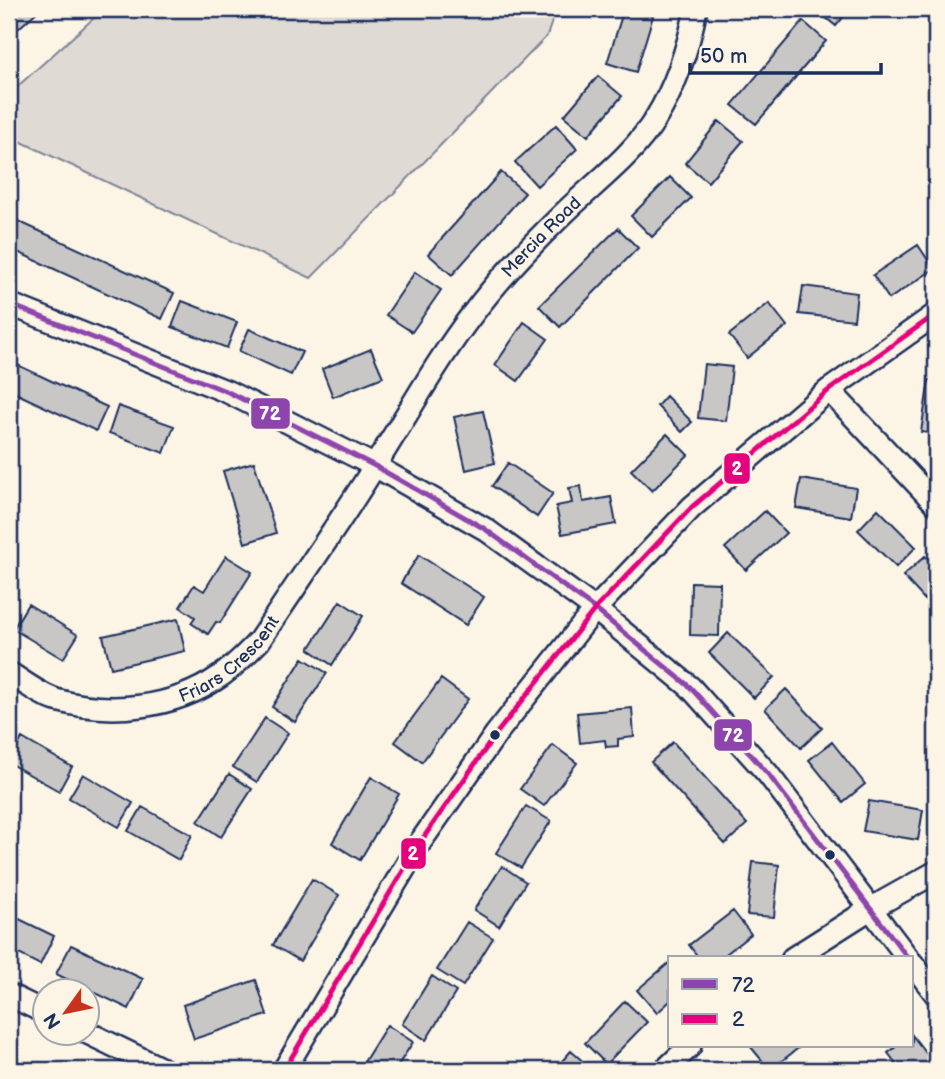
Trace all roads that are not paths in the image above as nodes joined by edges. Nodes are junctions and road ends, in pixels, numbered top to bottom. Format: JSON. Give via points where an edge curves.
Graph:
{"nodes":[{"id":1,"x":696,"y":9,"type":"edge"},
{"id":2,"x":9,"y":304,"type":"edge"},
{"id":3,"x":936,"y":314,"type":"edge"},
{"id":4,"x":829,"y":390,"type":"junction"},
{"id":5,"x":375,"y":466,"type":"junction"},
{"id":6,"x":936,"y":504,"type":"edge"},
{"id":7,"x":595,"y":609,"type":"junction"},
{"id":8,"x":9,"y":673,"type":"edge"},
{"id":9,"x":936,"y":872,"type":"edge"},
{"id":10,"x":870,"y":908,"type":"junction"},
{"id":11,"x":796,"y":956,"type":"edge"},
{"id":12,"x":906,"y":956,"type":"edge"},
{"id":13,"x":914,"y":966,"type":"edge"},
{"id":14,"x":936,"y":994,"type":"edge"},
{"id":15,"x":9,"y":995,"type":"edge"},
{"id":16,"x":32,"y":1006,"type":"edge"},
{"id":17,"x":102,"y":1040,"type":"edge"},
{"id":18,"x":688,"y":1048,"type":"edge"},
{"id":19,"x":164,"y":1070,"type":"edge"},
{"id":20,"x":284,"y":1070,"type":"edge"},
{"id":21,"x":665,"y":1070,"type":"edge"}],
"edges":[{"from":1,"to":5,"type":"street","name":"Mercia Road","via":[[681,68],[655,120],[625,156],[500,279],[442,358]]},
{"from":2,"to":5,"type":"street","via":[[228,392]]},
{"from":3,"to":4,"type":"street"},
{"from":4,"to":6,"type":"street"},
{"from":4,"to":7,"type":"street","via":[[692,507]]},
{"from":5,"to":7,"type":"street","via":[[485,529]]},
{"from":5,"to":8,"type":"street","name":"Friars Crescent","via":[[259,641],[218,678],[168,700],[94,708],[54,699]]},
{"from":7,"to":10,"type":"street","via":[[690,687],[768,774]]},
{"from":7,"to":20,"type":"street","via":[[496,734],[419,844]]},
{"from":9,"to":10,"type":"street"},
{"from":10,"to":11,"type":"street"},
{"from":10,"to":12,"type":"street"},
{"from":13,"to":14,"type":"street"},
{"from":15,"to":16,"type":"street"},
{"from":17,"to":19,"type":"street"},
{"from":18,"to":21,"type":"street"}]}
